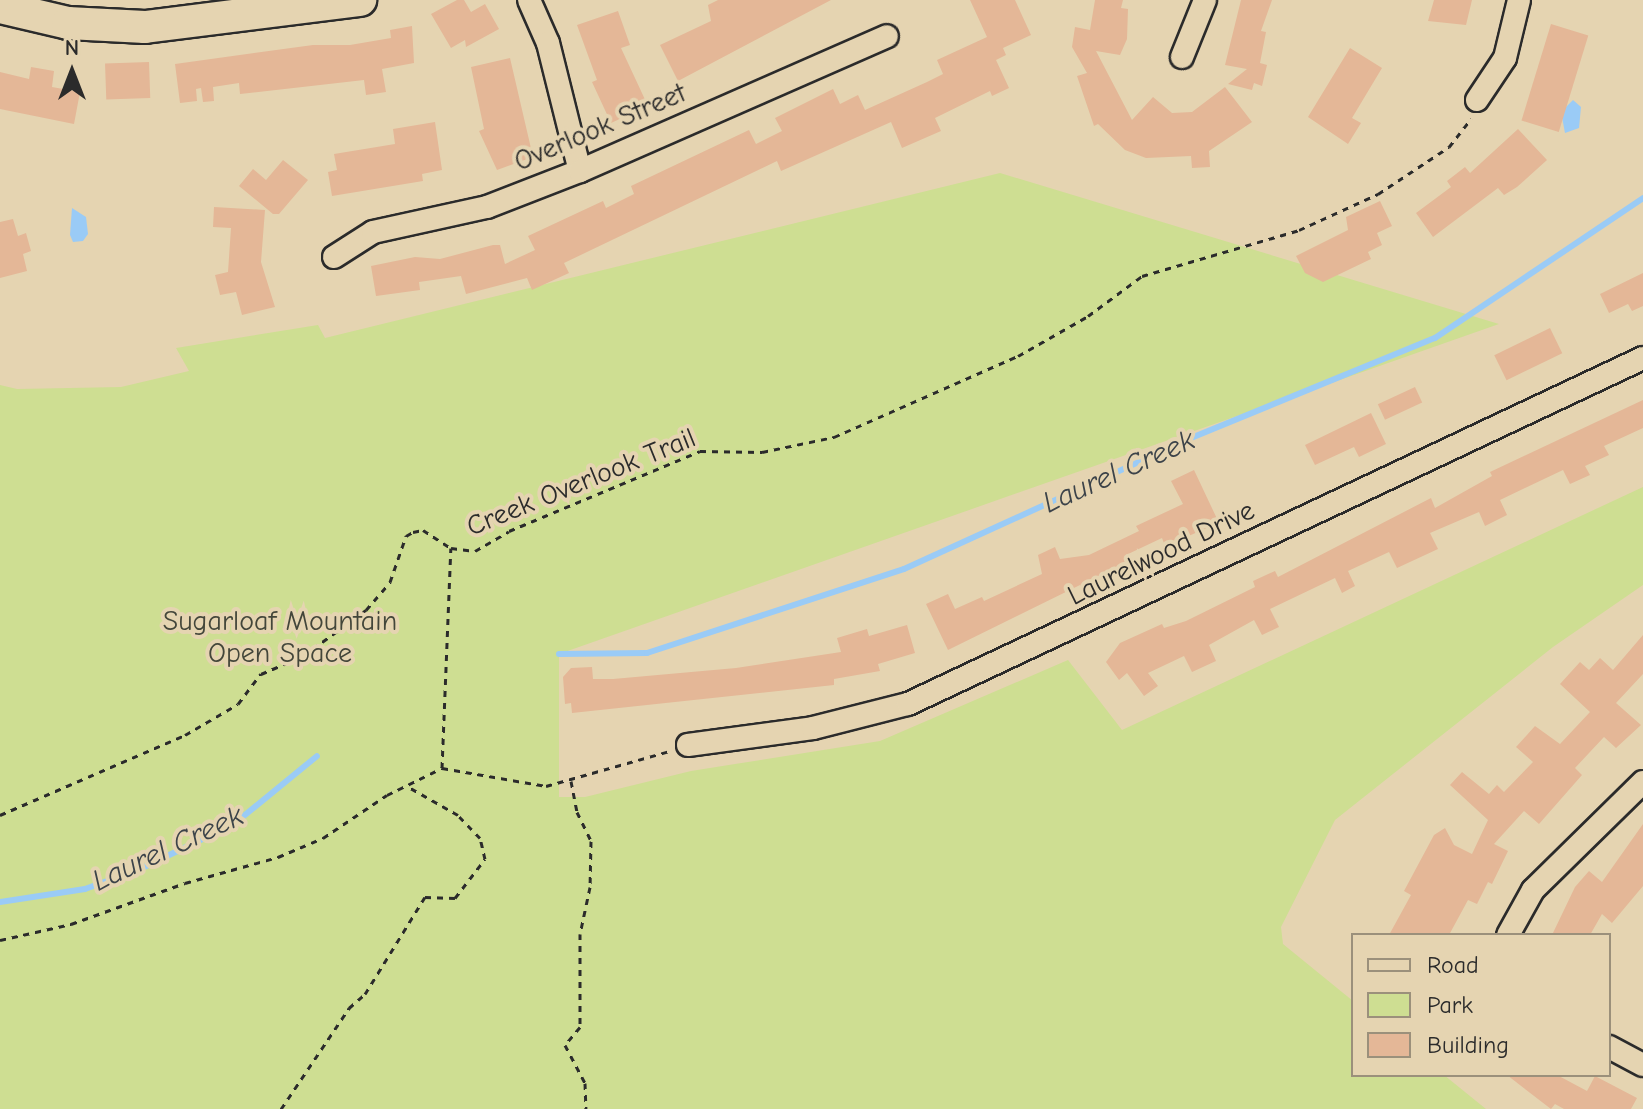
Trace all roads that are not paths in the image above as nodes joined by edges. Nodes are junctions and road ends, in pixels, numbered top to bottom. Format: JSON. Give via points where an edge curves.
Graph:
{"nodes":[{"id":1,"x":360,"y":0,"type":"edge"},
{"id":2,"x":529,"y":0,"type":"edge"},
{"id":3,"x":1205,"y":0,"type":"edge"},
{"id":4,"x":1519,"y":0,"type":"edge"},
{"id":5,"x":0,"y":7,"type":"edge"},
{"id":6,"x":887,"y":36,"type":"dead end"},
{"id":7,"x":1182,"y":57,"type":"dead end"},
{"id":8,"x":1477,"y":100,"type":"road end"},
{"id":9,"x":580,"y":171,"type":"junction"},
{"id":10,"x":334,"y":257,"type":"dead end"},
{"id":11,"x":1643,"y":358,"type":"edge"},
{"id":12,"x":688,"y":745,"type":"road end"},
{"id":13,"x":1643,"y":782,"type":"edge"},
{"id":14,"x":1509,"y":933,"type":"edge"},
{"id":15,"x":1611,"y":1048,"type":"edge"},
{"id":16,"x":1643,"y":1065,"type":"edge"}],
"edges":[{"from":1,"to":5,"type":"main road","via":[[145,27],[68,23]]},
{"from":2,"to":9,"type":"street","via":[[548,43]]},
{"from":3,"to":7,"type":"street"},
{"from":4,"to":8,"type":"street","via":[[1505,58]]},
{"from":6,"to":9,"type":"street","name":"Overlook Street"},
{"from":9,"to":10,"type":"street","name":"Overlook Street","via":[[487,207],[373,232]]},
{"from":11,"to":12,"type":"street","name":"Laurelwood Drive","via":[[908,704],[813,728]]},
{"from":13,"to":14,"type":"street","via":[[1533,890]]},
{"from":15,"to":16,"type":"street"}]}
